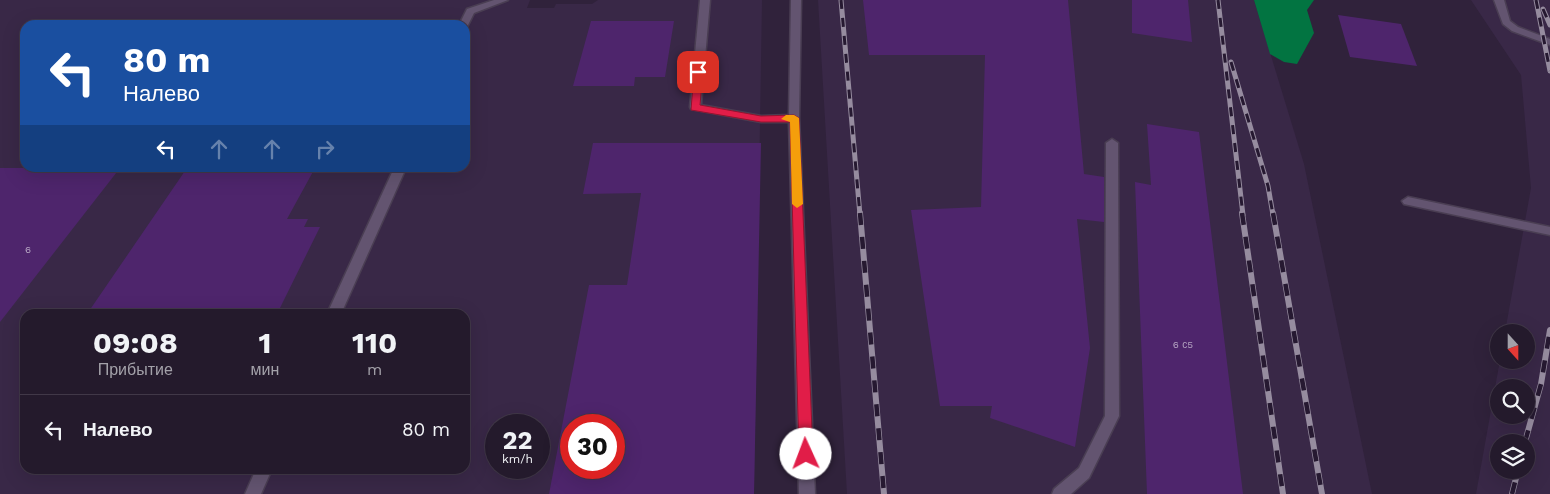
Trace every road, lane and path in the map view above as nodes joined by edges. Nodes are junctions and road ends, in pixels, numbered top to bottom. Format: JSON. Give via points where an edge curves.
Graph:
{"nodes":[{"id":1,"x":504,"y":0,"type":"edge"},
{"id":2,"x":705,"y":0,"type":"edge"},
{"id":3,"x":796,"y":0,"type":"edge"},
{"id":4,"x":1499,"y":0,"type":"edge"},
{"id":5,"x":466,"y":20,"type":"edge"},
{"id":6,"x":1550,"y":42,"type":"edge"},
{"id":7,"x":794,"y":118,"type":"junction"},
{"id":8,"x":1112,"y":143,"type":"dead end"},
{"id":9,"x":398,"y":172,"type":"edge"},
{"id":10,"x":1408,"y":200,"type":"dead end"},
{"id":11,"x":1550,"y":231,"type":"edge"},
{"id":12,"x":336,"y":309,"type":"edge"},
{"id":13,"x":262,"y":474,"type":"edge"},
{"id":14,"x":253,"y":494,"type":"edge"},
{"id":15,"x":807,"y":494,"type":"edge"},
{"id":16,"x":1060,"y":494,"type":"edge"}],
"edges":[{"from":1,"to":5,"type":"street","via":[[470,11]]},
{"from":2,"to":7,"type":"street","via":[[695,107],[761,119]]},
{"from":3,"to":7,"type":"street"},
{"from":4,"to":6,"type":"street","via":[[1506,22],[1515,29]]},
{"from":7,"to":15,"type":"street"},
{"from":8,"to":16,"type":"street","via":[[1112,416],[1084,473]]},
{"from":9,"to":12,"type":"street"},
{"from":10,"to":11,"type":"street"},
{"from":13,"to":14,"type":"street"}]}
